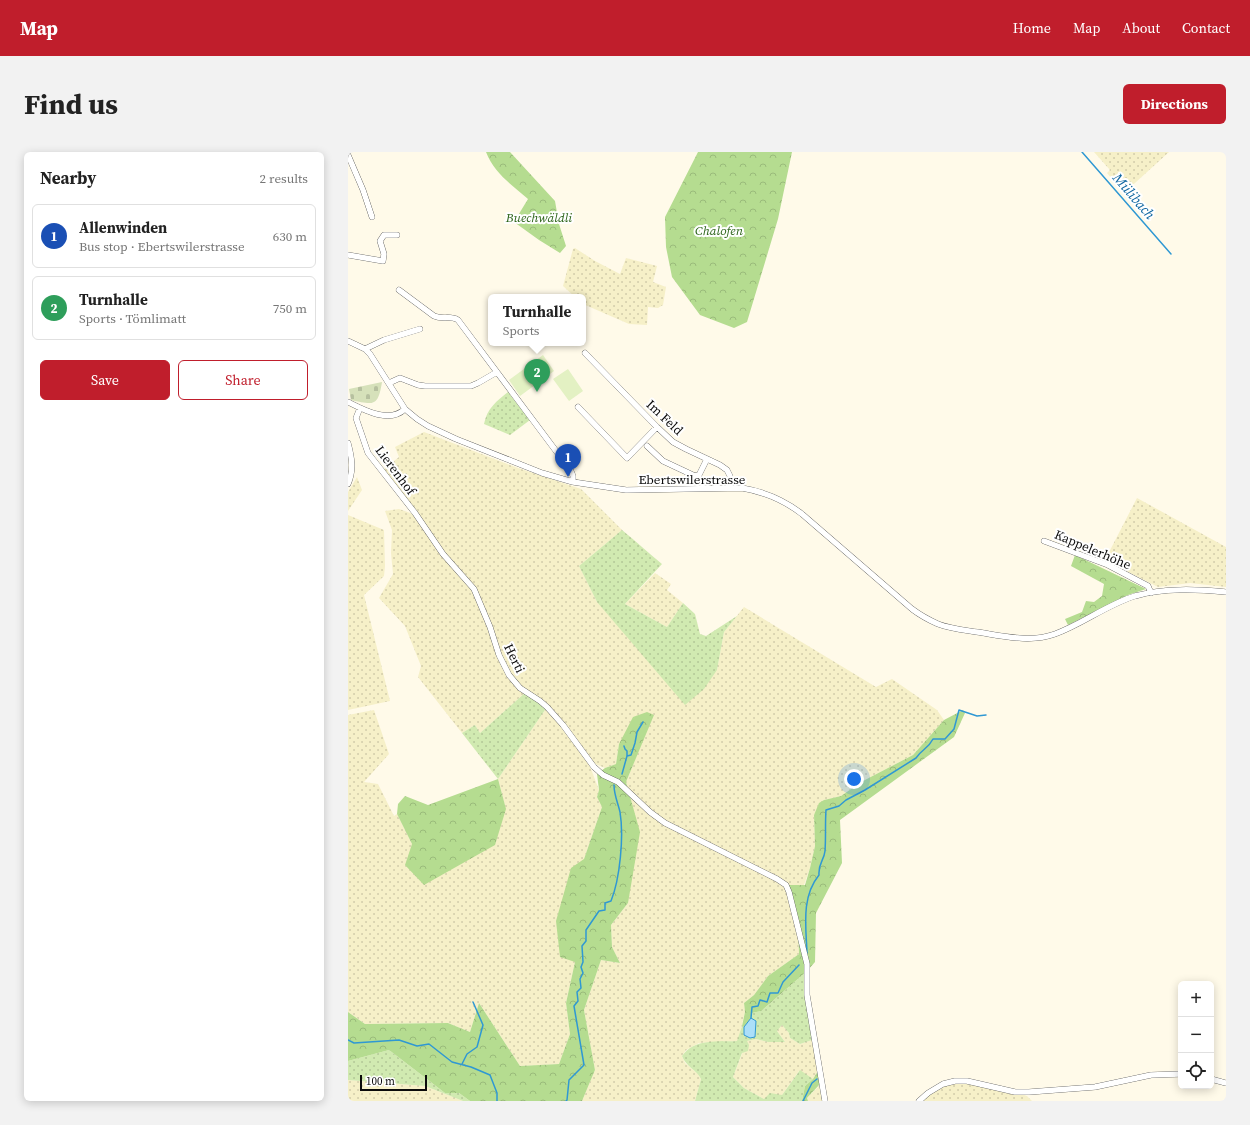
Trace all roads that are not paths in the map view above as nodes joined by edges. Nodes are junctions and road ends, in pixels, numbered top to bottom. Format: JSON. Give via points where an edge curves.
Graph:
{"nodes":[{"id":1,"x":348,"y":155,"type":"edge"},
{"id":2,"x":372,"y":217,"type":"dead end"},
{"id":3,"x":397,"y":235,"type":"dead end"},
{"id":4,"x":348,"y":255,"type":"edge"},
{"id":5,"x":399,"y":290,"type":"dead end"},
{"id":6,"x":420,"y":329,"type":"dead end"},
{"id":7,"x":348,"y":341,"type":"edge"},
{"id":8,"x":365,"y":349,"type":"junction"},
{"id":9,"x":585,"y":353,"type":"dead end"},
{"id":10,"x":497,"y":372,"type":"junction"},
{"id":11,"x":389,"y":383,"type":"junction"},
{"id":12,"x":348,"y":402,"type":"edge"},
{"id":13,"x":578,"y":406,"type":"dead end"},
{"id":14,"x":360,"y":408,"type":"junction"},
{"id":15,"x":405,"y":409,"type":"junction"},
{"id":16,"x":657,"y":427,"type":"junction"},
{"id":17,"x":348,"y":443,"type":"edge"},
{"id":18,"x":647,"y":446,"type":"dead end"},
{"id":19,"x":707,"y":459,"type":"junction"},
{"id":20,"x":573,"y":482,"type":"junction"},
{"id":21,"x":348,"y":484,"type":"edge"},
{"id":22,"x":730,"y":488,"type":"junction"},
{"id":23,"x":434,"y":541,"type":"joint"},
{"id":24,"x":1044,"y":541,"type":"dead end"},
{"id":25,"x":1226,"y":592,"type":"edge"},
{"id":26,"x":1151,"y":593,"type":"junction"},
{"id":27,"x":1178,"y":1074,"type":"edge"},
{"id":28,"x":1214,"y":1080,"type":"edge"},
{"id":29,"x":1226,"y":1083,"type":"edge"},
{"id":30,"x":824,"y":1101,"type":"edge"},
{"id":31,"x":919,"y":1101,"type":"edge"}],
"edges":[{"from":1,"to":2,"type":"street"},
{"from":3,"to":4,"type":"street","via":[[384,235],[380,241],[384,254],[383,261]]},
{"from":5,"to":10,"type":"street","via":[[434,316],[454,317],[458,320]]},
{"from":6,"to":8,"type":"street"},
{"from":7,"to":8,"type":"street","name":"Ebertswilerstrasse"},
{"from":8,"to":11,"type":"street","name":"Ebertswilerstrasse","via":[[376,360]]},
{"from":9,"to":16,"type":"street","name":"Im Feld"},
{"from":10,"to":11,"type":"street","via":[[478,383],[464,386],[425,386],[400,378]]},
{"from":10,"to":20,"type":"street","via":[[570,471]]},
{"from":11,"to":15,"type":"street","name":"Ebertswilerstrasse"},
{"from":12,"to":14,"type":"street"},
{"from":13,"to":16,"type":"street","via":[[628,458]]},
{"from":14,"to":15,"type":"street","via":[[391,416]]},
{"from":14,"to":23,"type":"street","name":"Lierenhof","via":[[356,418],[368,453]]},
{"from":15,"to":20,"type":"street","name":"Ebertswilerstrasse","via":[[422,424],[456,439],[528,468]]},
{"from":16,"to":19,"type":"street","name":"Im Feld","via":[[673,442]]},
{"from":17,"to":21,"type":"street","via":[[353,469]]},
{"from":18,"to":19,"type":"street","via":[[663,461],[695,476],[699,474]]},
{"from":19,"to":22,"type":"street","name":"Im Feld","via":[[727,470]]},
{"from":20,"to":22,"type":"street","name":"Ebertswilerstrasse","via":[[632,490]]},
{"from":22,"to":26,"type":"street","name":"Ebertswilerstrasse","via":[[754,490],[784,502],[802,514],[912,608],[928,619],[948,627],[1016,638],[1038,638],[1065,630],[1116,603]]},
{"from":23,"to":30,"type":"street","name":"Herti","via":[[474,589],[509,675],[520,688],[547,707],[594,767],[603,775],[618,782],[665,823],[786,885],[807,964],[807,994]]},
{"from":24,"to":26,"type":"street","name":"Kappelerhöhe","via":[[1108,565],[1148,586]]},
{"from":25,"to":26,"type":"street","name":"Ebertswilerstrasse","via":[[1185,589]]},
{"from":27,"to":31,"type":"street","via":[[1151,1075],[1095,1087],[1029,1092],[1015,1092],[967,1081],[955,1081],[943,1084]]},
{"from":28,"to":29,"type":"street"}]}
